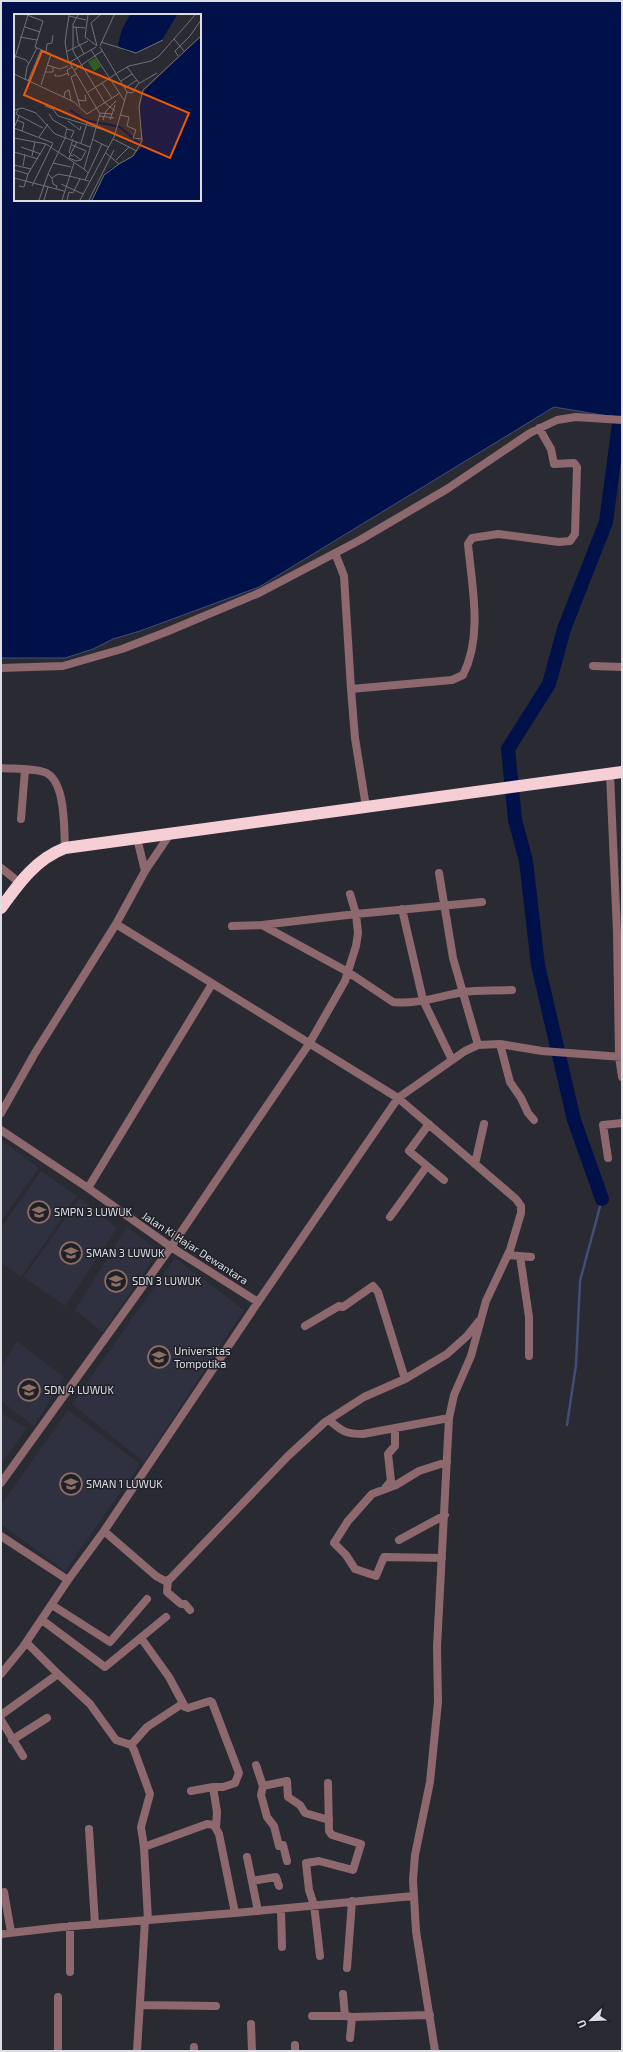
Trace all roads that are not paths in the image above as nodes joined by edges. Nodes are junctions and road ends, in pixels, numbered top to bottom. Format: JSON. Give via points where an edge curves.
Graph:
{"nodes":[{"id":1,"x":622,"y":420,"type":"edge"},
{"id":2,"x":539,"y":428,"type":"junction"},
{"id":3,"x":335,"y":554,"type":"junction"},
{"id":4,"x":593,"y":666,"type":"dead end"},
{"id":5,"x":622,"y":667,"type":"edge"},
{"id":6,"x":1,"y":668,"type":"edge"},
{"id":7,"x":351,"y":689,"type":"junction"},
{"id":8,"x":1,"y":768,"type":"edge"},
{"id":9,"x":25,"y":770,"type":"junction"},
{"id":10,"x":616,"y":773,"type":"edge"},
{"id":11,"x":366,"y":807,"type":"junction"},
{"id":12,"x":21,"y":819,"type":"dead end"},
{"id":13,"x":170,"y":834,"type":"junction"},
{"id":14,"x":137,"y":838,"type":"junction"},
{"id":15,"x":65,"y":848,"type":"junction"},
{"id":16,"x":1,"y":868,"type":"edge"},
{"id":17,"x":145,"y":871,"type":"junction"},
{"id":18,"x":439,"y":873,"type":"dead end"},
{"id":19,"x":20,"y":883,"type":"junction"},
{"id":20,"x":350,"y":894,"type":"dead end"},
{"id":21,"x":482,"y":902,"type":"dead end"},
{"id":22,"x":444,"y":906,"type":"junction"},
{"id":23,"x":1,"y":908,"type":"edge"},
{"id":24,"x":402,"y":909,"type":"junction"},
{"id":25,"x":356,"y":914,"type":"junction"},
{"id":26,"x":116,"y":924,"type":"junction"},
{"id":27,"x":262,"y":925,"type":"junction"},
{"id":28,"x":232,"y":926,"type":"dead end"},
{"id":29,"x":619,"y":963,"type":"edge"},
{"id":30,"x":348,"y":972,"type":"junction"},
{"id":31,"x":212,"y":984,"type":"junction"},
{"id":32,"x":512,"y":990,"type":"dead end"},
{"id":33,"x":464,"y":992,"type":"junction"},
{"id":34,"x":423,"y":1000,"type":"junction"},
{"id":35,"x":308,"y":1044,"type":"junction"},
{"id":36,"x":500,"y":1044,"type":"junction"},
{"id":37,"x":478,"y":1045,"type":"junction"},
{"id":38,"x":620,"y":1057,"type":"edge"},
{"id":39,"x":452,"y":1060,"type":"junction"},
{"id":40,"x":622,"y":1077,"type":"edge"},
{"id":41,"x":398,"y":1098,"type":"junction"},
{"id":42,"x":1,"y":1113,"type":"edge"},
{"id":43,"x":534,"y":1120,"type":"dead end"},
{"id":44,"x":622,"y":1123,"type":"edge"},
{"id":45,"x":429,"y":1124,"type":"junction"},
{"id":46,"x":484,"y":1124,"type":"dead end"},
{"id":47,"x":1,"y":1130,"type":"edge"},
{"id":48,"x":608,"y":1158,"type":"dead end"},
{"id":49,"x":475,"y":1164,"type":"junction"},
{"id":50,"x":427,"y":1166,"type":"junction"},
{"id":51,"x":444,"y":1180,"type":"dead end"},
{"id":52,"x":88,"y":1188,"type":"junction"},
{"id":53,"x":390,"y":1217,"type":"dead end"},
{"id":54,"x":171,"y":1248,"type":"junction"},
{"id":55,"x":508,"y":1255,"type":"junction"},
{"id":56,"x":520,"y":1256,"type":"junction"},
{"id":57,"x":531,"y":1257,"type":"dead end"},
{"id":58,"x":258,"y":1302,"type":"junction"},
{"id":59,"x":481,"y":1320,"type":"junction"},
{"id":60,"x":305,"y":1326,"type":"dead end"},
{"id":61,"x":529,"y":1356,"type":"dead end"},
{"id":62,"x":405,"y":1379,"type":"junction"},
{"id":63,"x":449,"y":1418,"type":"junction"},
{"id":64,"x":329,"y":1420,"type":"junction"},
{"id":65,"x":395,"y":1428,"type":"junction"},
{"id":66,"x":447,"y":1462,"type":"junction"},
{"id":67,"x":1,"y":1483,"type":"edge"},
{"id":68,"x":382,"y":1490,"type":"junction"},
{"id":69,"x":444,"y":1514,"type":"junction"},
{"id":70,"x":104,"y":1531,"type":"junction"},
{"id":71,"x":1,"y":1536,"type":"edge"},
{"id":72,"x":399,"y":1540,"type":"dead end"},
{"id":73,"x":442,"y":1558,"type":"junction"},
{"id":74,"x":68,"y":1580,"type":"junction"},
{"id":75,"x":168,"y":1580,"type":"junction"},
{"id":76,"x":147,"y":1599,"type":"dead end"},
{"id":77,"x":52,"y":1605,"type":"junction"},
{"id":78,"x":190,"y":1610,"type":"dead end"},
{"id":79,"x":166,"y":1618,"type":"dead end"},
{"id":80,"x":42,"y":1620,"type":"junction"},
{"id":81,"x":141,"y":1638,"type":"junction"},
{"id":82,"x":27,"y":1643,"type":"junction"},
{"id":83,"x":2,"y":1672,"type":"edge"},
{"id":84,"x":58,"y":1674,"type":"junction"},
{"id":85,"x":182,"y":1704,"type":"junction"},
{"id":86,"x":1,"y":1715,"type":"edge"},
{"id":87,"x":47,"y":1718,"type":"dead end"},
{"id":88,"x":1,"y":1720,"type":"edge"},
{"id":89,"x":12,"y":1740,"type":"junction"},
{"id":90,"x":131,"y":1745,"type":"junction"},
{"id":91,"x":22,"y":1756,"type":"dead end"},
{"id":92,"x":256,"y":1765,"type":"dead end"},
{"id":93,"x":328,"y":1783,"type":"dead end"},
{"id":94,"x":263,"y":1786,"type":"junction"},
{"id":95,"x":213,"y":1787,"type":"junction"},
{"id":96,"x":191,"y":1791,"type":"dead end"},
{"id":97,"x":329,"y":1820,"type":"junction"},
{"id":98,"x":216,"y":1828,"type":"junction"},
{"id":99,"x":89,"y":1829,"type":"dead end"},
{"id":100,"x":144,"y":1847,"type":"junction"},
{"id":101,"x":247,"y":1857,"type":"dead end"},
{"id":102,"x":287,"y":1861,"type":"dead end"},
{"id":103,"x":252,"y":1881,"type":"junction"},
{"id":104,"x":280,"y":1886,"type":"dead end"},
{"id":105,"x":4,"y":1892,"type":"dead end"},
{"id":106,"x":413,"y":1896,"type":"junction"},
{"id":107,"x":352,"y":1901,"type":"junction"},
{"id":108,"x":314,"y":1906,"type":"junction"},
{"id":109,"x":281,"y":1909,"type":"junction"},
{"id":110,"x":258,"y":1911,"type":"junction"},
{"id":111,"x":235,"y":1913,"type":"junction"},
{"id":112,"x":146,"y":1921,"type":"junction"},
{"id":113,"x":95,"y":1924,"type":"junction"},
{"id":114,"x":70,"y":1926,"type":"junction"},
{"id":115,"x":11,"y":1932,"type":"junction"},
{"id":116,"x":1,"y":1934,"type":"edge"},
{"id":117,"x":282,"y":1946,"type":"dead end"},
{"id":118,"x":320,"y":1956,"type":"dead end"},
{"id":119,"x":347,"y":1968,"type":"dead end"},
{"id":120,"x":70,"y":1972,"type":"dead end"},
{"id":121,"x":343,"y":1994,"type":"dead end"},
{"id":122,"x":58,"y":1997,"type":"dead end"},
{"id":123,"x":140,"y":2005,"type":"junction"},
{"id":124,"x":216,"y":2006,"type":"dead end"},
{"id":125,"x":312,"y":2016,"type":"dead end"},
{"id":126,"x":348,"y":2016,"type":"junction"},
{"id":127,"x":430,"y":2016,"type":"junction"},
{"id":128,"x":251,"y":2024,"type":"dead end"},
{"id":129,"x":350,"y":2038,"type":"dead end"},
{"id":130,"x":58,"y":2051,"type":"edge"},
{"id":131,"x":137,"y":2051,"type":"edge"},
{"id":132,"x":252,"y":2051,"type":"edge"},
{"id":133,"x":435,"y":2051,"type":"edge"}],
"edges":[{"from":1,"to":2,"type":"street","via":[[562,418]]},
{"from":2,"to":3,"type":"street","via":[[447,489]]},
{"from":2,"to":7,"type":"street","via":[[551,449],[554,464],[574,463],[577,467],[573,538],[570,541],[559,542],[498,534],[472,538],[468,544],[474,634],[463,675],[452,680]]},
{"from":3,"to":6,"type":"street","via":[[259,593],[122,649],[63,666]]},
{"from":3,"to":7,"type":"street","via":[[344,576]]},
{"from":4,"to":5,"type":"street"},
{"from":7,"to":11,"type":"street","via":[[355,738]]},
{"from":8,"to":9,"type":"street"},
{"from":9,"to":12,"type":"street"},
{"from":9,"to":15,"type":"street","via":[[43,772],[51,776],[56,783],[61,802]]},
{"from":10,"to":11,"type":"highway"},
{"from":10,"to":29,"type":"street"},
{"from":11,"to":13,"type":"highway"},
{"from":13,"to":14,"type":"highway"},
{"from":13,"to":17,"type":"street"},
{"from":14,"to":15,"type":"highway"},
{"from":14,"to":17,"type":"street"},
{"from":15,"to":19,"type":"highway","via":[[38,863]]},
{"from":16,"to":19,"type":"street"},
{"from":17,"to":26,"type":"street"},
{"from":18,"to":22,"type":"street"},
{"from":19,"to":23,"type":"highway"},
{"from":20,"to":25,"type":"street"},
{"from":21,"to":22,"type":"street"},
{"from":22,"to":24,"type":"street"},
{"from":22,"to":33,"type":"street","via":[[457,976]]},
{"from":24,"to":25,"type":"street"},
{"from":24,"to":34,"type":"street"},
{"from":25,"to":27,"type":"street"},
{"from":25,"to":30,"type":"street","via":[[358,933]]},
{"from":26,"to":31,"type":"street"},
{"from":26,"to":42,"type":"street","via":[[35,1052]]},
{"from":27,"to":28,"type":"street"},
{"from":27,"to":30,"type":"street"},
{"from":29,"to":38,"type":"street"},
{"from":30,"to":34,"type":"street","via":[[393,1002]]},
{"from":30,"to":35,"type":"street"},
{"from":31,"to":35,"type":"street"},
{"from":31,"to":52,"type":"street"},
{"from":32,"to":33,"type":"street"},
{"from":33,"to":34,"type":"street"},
{"from":33,"to":37,"type":"street"},
{"from":34,"to":39,"type":"street"},
{"from":35,"to":41,"type":"street"},
{"from":35,"to":54,"type":"street"},
{"from":36,"to":37,"type":"street"},
{"from":36,"to":38,"type":"street","via":[[542,1051]]},
{"from":36,"to":43,"type":"street","via":[[510,1082]]},
{"from":37,"to":39,"type":"street"},
{"from":38,"to":40,"type":"street"},
{"from":39,"to":41,"type":"street"},
{"from":41,"to":45,"type":"street"},
{"from":41,"to":58,"type":"street"},
{"from":44,"to":48,"type":"street","via":[[603,1125]]},
{"from":45,"to":49,"type":"street"},
{"from":45,"to":50,"type":"street","via":[[408,1152]]},
{"from":46,"to":49,"type":"street"},
{"from":47,"to":52,"type":"street","name":"Jalan Ki Hajar Dewantara"},
{"from":49,"to":55,"type":"street","via":[[521,1206]]},
{"from":50,"to":51,"type":"street"},
{"from":50,"to":53,"type":"street"},
{"from":52,"to":54,"type":"street","name":"Jalan Ki Hajar Dewantara"},
{"from":54,"to":58,"type":"street","name":"Jalan Ki Hajar Dewantara"},
{"from":54,"to":67,"type":"street"},
{"from":55,"to":56,"type":"street"},
{"from":55,"to":59,"type":"street","via":[[492,1287]]},
{"from":56,"to":57,"type":"street"},
{"from":56,"to":61,"type":"street","via":[[529,1318]]},
{"from":58,"to":70,"type":"street"},
{"from":59,"to":62,"type":"street","via":[[447,1354]]},
{"from":59,"to":63,"type":"street","via":[[471,1356],[454,1395]]},
{"from":60,"to":62,"type":"street","via":[[339,1306],[343,1307],[373,1286],[378,1292]]},
{"from":62,"to":64,"type":"street","via":[[364,1396]]},
{"from":63,"to":65,"type":"street"},
{"from":63,"to":66,"type":"street"},
{"from":64,"to":65,"type":"street","via":[[349,1434]]},
{"from":64,"to":75,"type":"street","via":[[288,1456]]},
{"from":65,"to":68,"type":"street","via":[[395,1446],[388,1454],[391,1481]]},
{"from":66,"to":68,"type":"street","via":[[419,1471]]},
{"from":66,"to":69,"type":"street"},
{"from":68,"to":73,"type":"street","via":[[372,1494],[363,1503],[334,1543],[355,1569],[376,1576],[384,1557]]},
{"from":69,"to":72,"type":"street"},
{"from":69,"to":73,"type":"street"},
{"from":70,"to":74,"type":"street"},
{"from":70,"to":75,"type":"street","via":[[161,1580]]},
{"from":71,"to":74,"type":"street"},
{"from":73,"to":106,"type":"street","via":[[438,1702],[430,1782],[415,1855]]},
{"from":74,"to":77,"type":"street"},
{"from":75,"to":78,"type":"street","via":[[167,1592]]},
{"from":76,"to":77,"type":"street","via":[[110,1642]]},
{"from":77,"to":80,"type":"street"},
{"from":79,"to":81,"type":"street"},
{"from":80,"to":81,"type":"street","via":[[103,1667]]},
{"from":80,"to":82,"type":"street"},
{"from":81,"to":85,"type":"street","via":[[169,1677]]},
{"from":82,"to":83,"type":"street"},
{"from":82,"to":84,"type":"street"},
{"from":84,"to":86,"type":"street"},
{"from":84,"to":90,"type":"street","via":[[90,1704],[116,1740]]},
{"from":85,"to":90,"type":"street","via":[[147,1727]]},
{"from":85,"to":95,"type":"street","via":[[188,1708],[211,1701],[236,1762],[239,1773],[235,1783]]},
{"from":87,"to":89,"type":"street"},
{"from":88,"to":89,"type":"street"},
{"from":89,"to":91,"type":"street"},
{"from":90,"to":100,"type":"street","via":[[150,1794],[141,1827]]},
{"from":92,"to":94,"type":"street"},
{"from":93,"to":97,"type":"street"},
{"from":94,"to":97,"type":"street","via":[[287,1780],[288,1797],[305,1813]]},
{"from":94,"to":102,"type":"street","via":[[260,1795],[267,1817],[274,1826],[279,1846],[283,1845]]},
{"from":95,"to":96,"type":"street"},
{"from":95,"to":98,"type":"street","via":[[217,1812]]},
{"from":97,"to":108,"type":"street","via":[[329,1831],[332,1835],[361,1844],[353,1870],[319,1860],[306,1863]]},
{"from":98,"to":100,"type":"street","via":[[207,1824]]},
{"from":98,"to":111,"type":"street"},
{"from":99,"to":113,"type":"street"},
{"from":100,"to":112,"type":"street"},
{"from":101,"to":103,"type":"street"},
{"from":103,"to":104,"type":"street","via":[[276,1877]]},
{"from":103,"to":110,"type":"street"},
{"from":105,"to":115,"type":"street"},
{"from":106,"to":107,"type":"street"},
{"from":106,"to":127,"type":"street"},
{"from":107,"to":108,"type":"street"},
{"from":107,"to":119,"type":"street"},
{"from":108,"to":109,"type":"street"},
{"from":108,"to":118,"type":"street"},
{"from":109,"to":110,"type":"street"},
{"from":109,"to":117,"type":"street"},
{"from":110,"to":111,"type":"street"},
{"from":111,"to":112,"type":"street"},
{"from":112,"to":113,"type":"street"},
{"from":112,"to":123,"type":"street"},
{"from":113,"to":114,"type":"street"},
{"from":114,"to":115,"type":"street"},
{"from":114,"to":120,"type":"street"},
{"from":115,"to":116,"type":"street"},
{"from":121,"to":126,"type":"street"},
{"from":122,"to":130,"type":"street"},
{"from":123,"to":124,"type":"street"},
{"from":123,"to":131,"type":"street"},
{"from":125,"to":126,"type":"street"},
{"from":126,"to":127,"type":"street"},
{"from":126,"to":129,"type":"street"},
{"from":127,"to":133,"type":"street"},
{"from":128,"to":132,"type":"street"}]}
